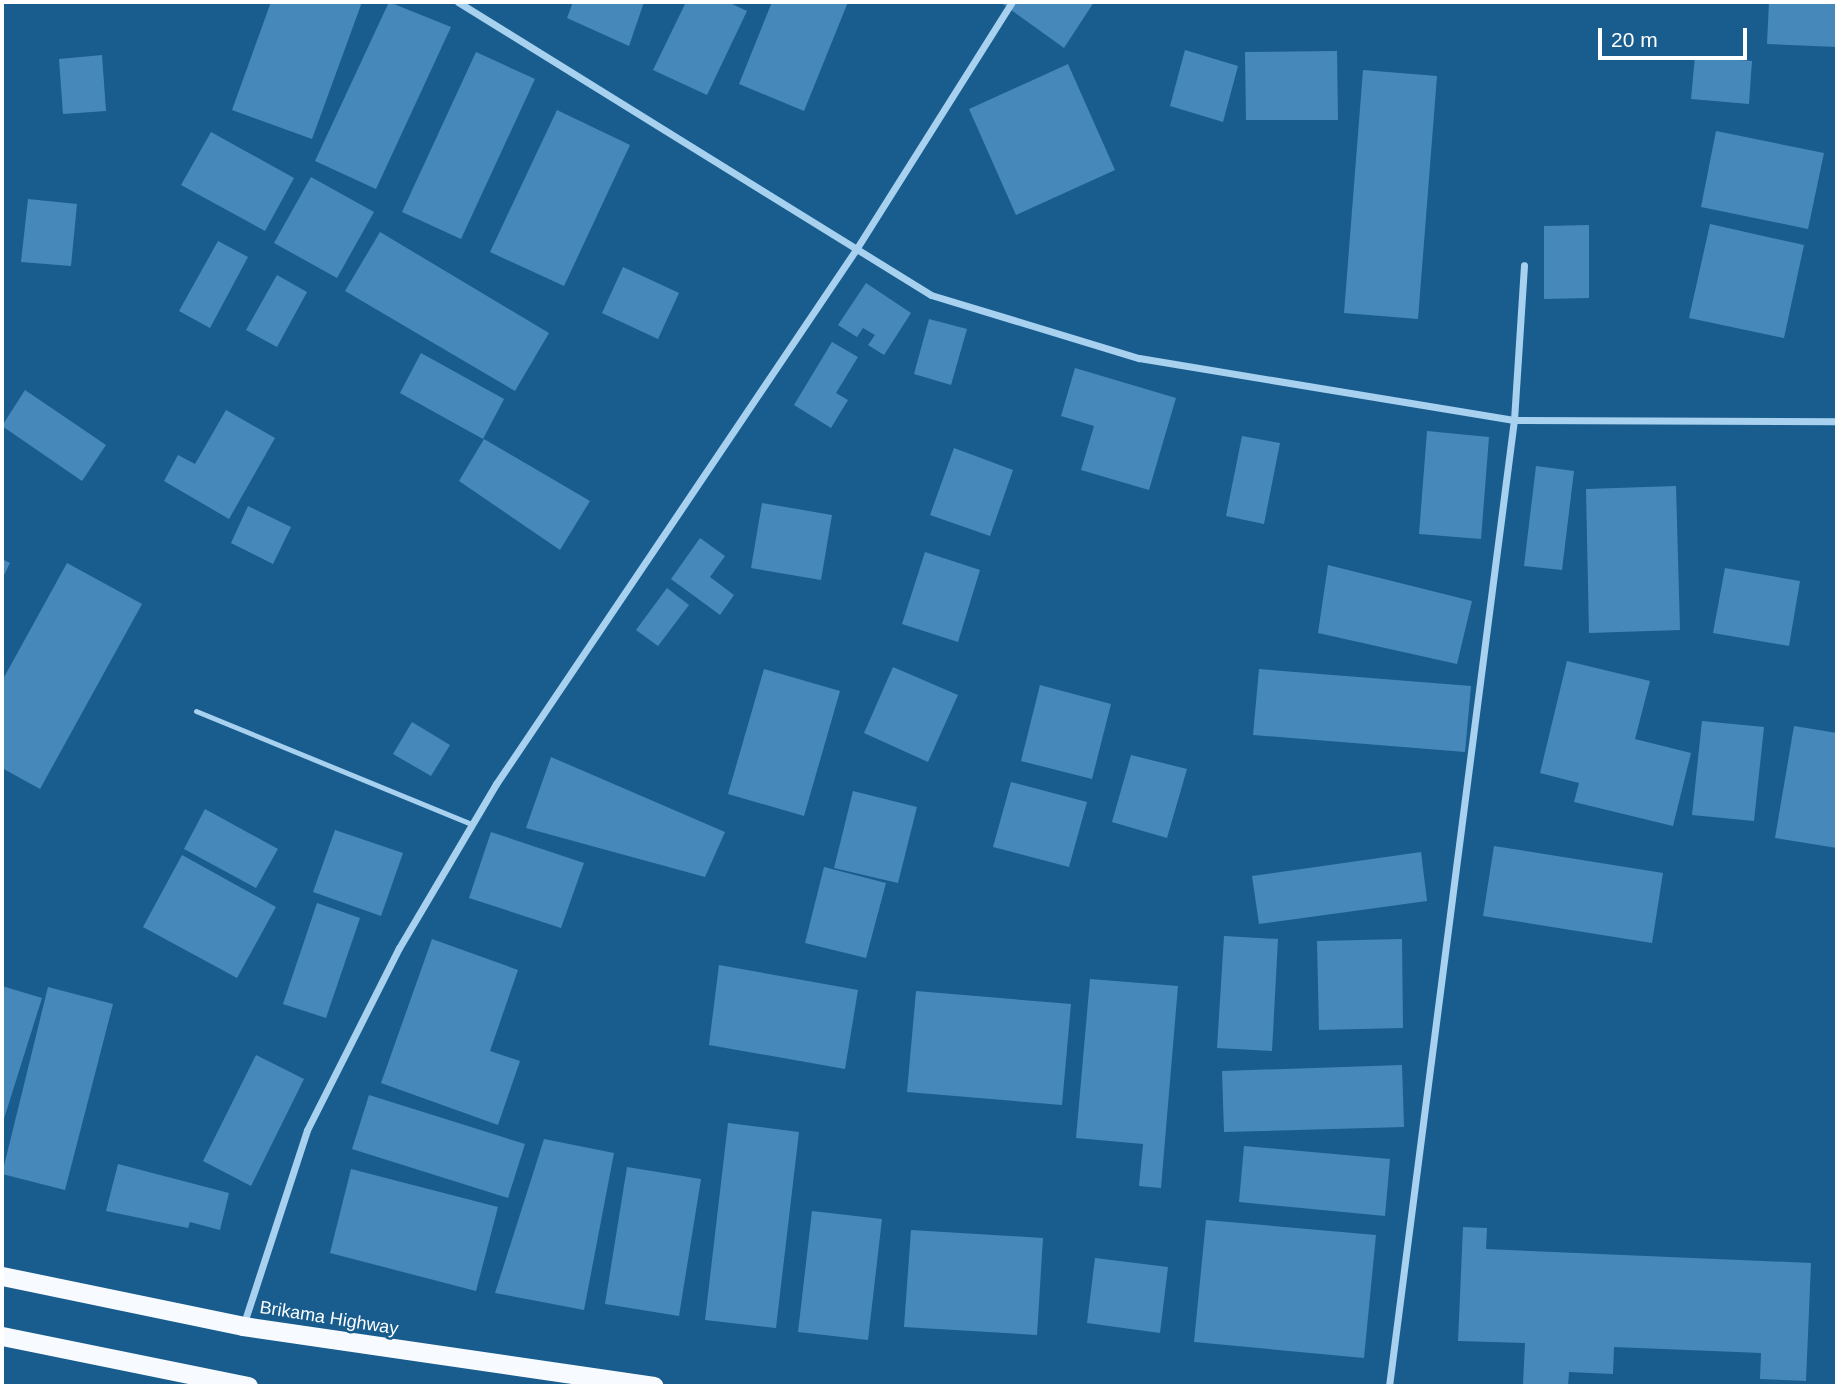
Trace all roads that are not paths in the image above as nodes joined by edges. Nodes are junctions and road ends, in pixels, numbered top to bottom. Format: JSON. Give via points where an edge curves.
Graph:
{"nodes":[{"id":1,"x":458,"y":2,"type":"edge"},
{"id":2,"x":1012,"y":2,"type":"edge"},
{"id":3,"x":857,"y":248,"type":"junction"},
{"id":4,"x":1524,"y":265,"type":"dead end"},
{"id":5,"x":1514,"y":420,"type":"junction"},
{"id":6,"x":1837,"y":421,"type":"edge"},
{"id":7,"x":196,"y":711,"type":"dead end"},
{"id":8,"x":472,"y":824,"type":"junction"},
{"id":9,"x":2,"y":1276,"type":"edge"},
{"id":10,"x":243,"y":1326,"type":"junction"},
{"id":11,"x":2,"y":1336,"type":"edge"},
{"id":12,"x":248,"y":1386,"type":"edge"},
{"id":13,"x":654,"y":1386,"type":"edge"},
{"id":14,"x":1389,"y":1386,"type":"edge"}],
"edges":[{"from":1,"to":3,"type":"street"},
{"from":2,"to":3,"type":"street"},
{"from":3,"to":5,"type":"street","via":[[931,295],[1139,358]]},
{"from":3,"to":8,"type":"street"},
{"from":4,"to":5,"type":"street"},
{"from":5,"to":6,"type":"street"},
{"from":5,"to":14,"type":"street"},
{"from":7,"to":8,"type":"lane"},
{"from":8,"to":10,"type":"street","via":[[399,948],[307,1130]]},
{"from":9,"to":10,"type":"highway","name":"Brikama Highway"},
{"from":10,"to":13,"type":"highway","name":"Brikama Highway"},
{"from":11,"to":12,"type":"highway"}]}
